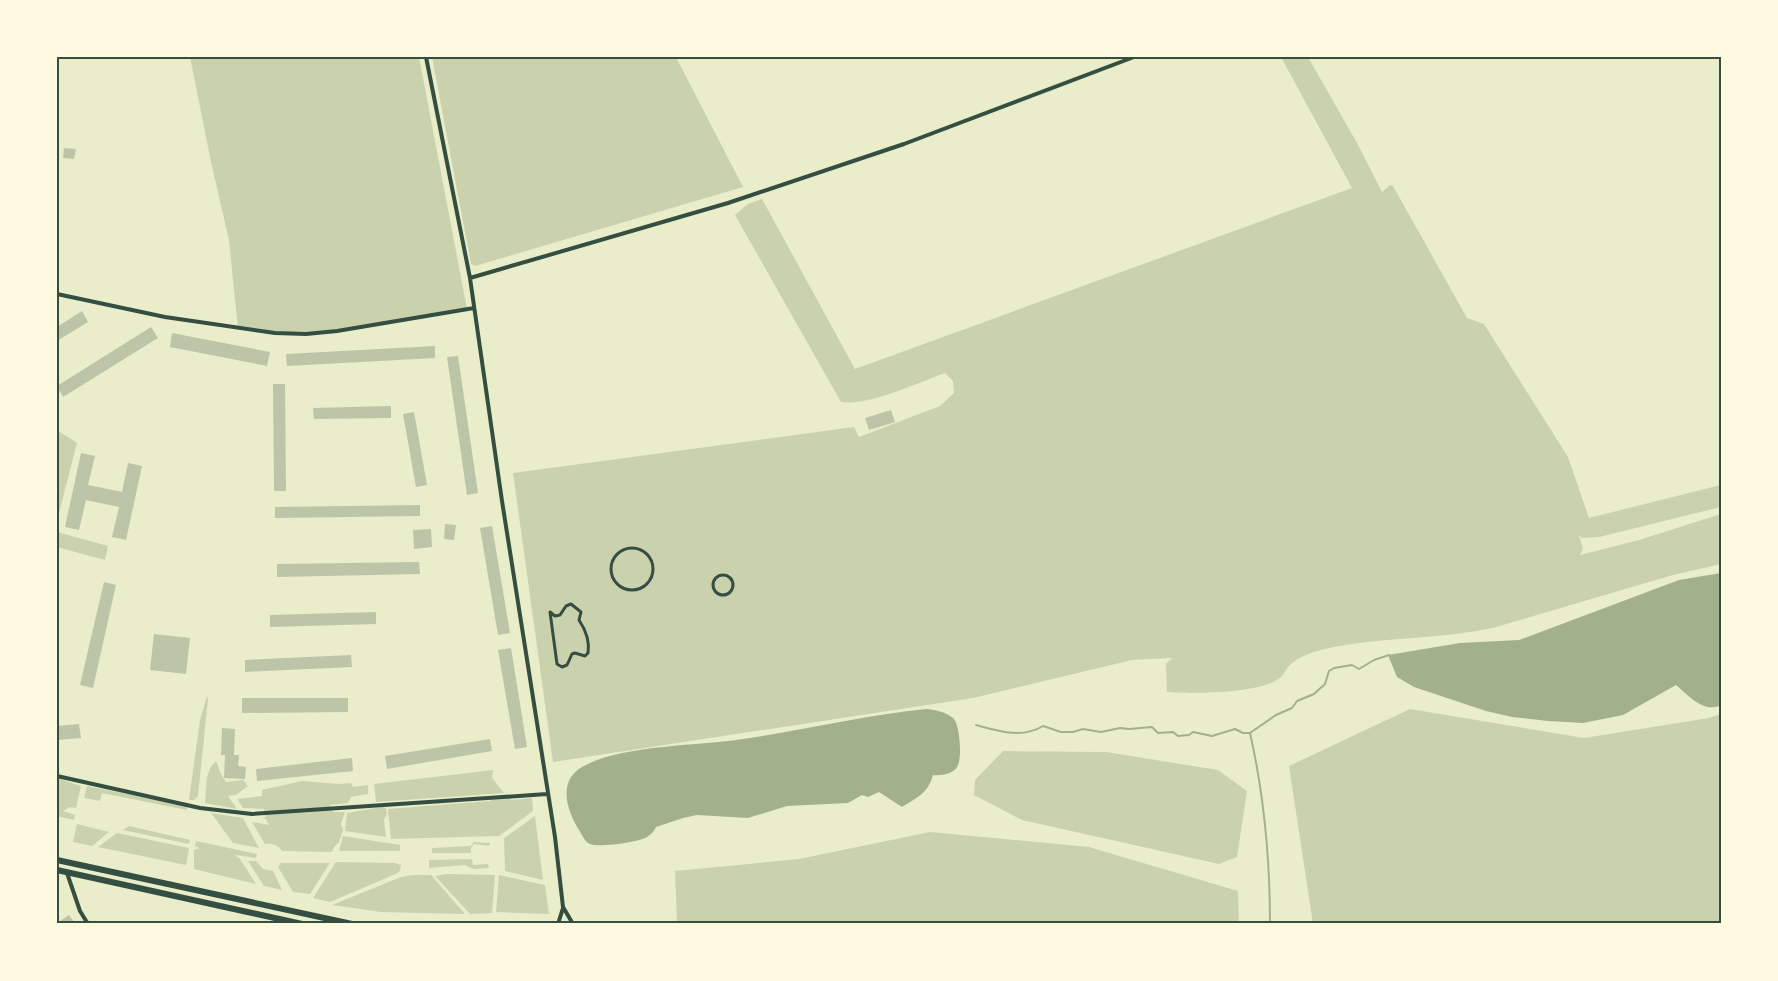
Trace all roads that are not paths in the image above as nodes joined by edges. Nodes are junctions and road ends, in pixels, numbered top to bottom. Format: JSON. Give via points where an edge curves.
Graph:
{"nodes":[{"id":1,"x":426,"y":57,"type":"edge"},
{"id":2,"x":1134,"y":57,"type":"edge"},
{"id":3,"x":470,"y":278,"type":"junction"},
{"id":4,"x":57,"y":294,"type":"edge"},
{"id":5,"x":474,"y":308,"type":"junction"},
{"id":6,"x":647,"y":584,"type":"joint"},
{"id":7,"x":732,"y":590,"type":"joint"},
{"id":8,"x":575,"y":605,"type":"joint"},
{"id":9,"x":57,"y":776,"type":"edge"},
{"id":10,"x":547,"y":794,"type":"junction"},
{"id":11,"x":57,"y":860,"type":"edge"},
{"id":12,"x":57,"y":870,"type":"edge"},
{"id":13,"x":67,"y":873,"type":"junction"},
{"id":14,"x":563,"y":907,"type":"junction"},
{"id":15,"x":295,"y":923,"type":"edge"},
{"id":16,"x":88,"y":924,"type":"edge"},
{"id":17,"x":303,"y":924,"type":"edge"},
{"id":18,"x":352,"y":924,"type":"edge"},
{"id":19,"x":558,"y":924,"type":"edge"},
{"id":20,"x":573,"y":924,"type":"edge"}],
"edges":[{"from":1,"to":3,"type":"street"},
{"from":2,"to":3,"type":"street","via":[[904,144],[738,199]]},
{"from":3,"to":5,"type":"street"},
{"from":4,"to":5,"type":"street","via":[[165,317],[275,333],[337,331]]},
{"from":5,"to":10,"type":"street"},
{"from":6,"to":6,"type":"street","via":[[653,567],[646,554],[634,548],[616,554],[610,572],[620,588],[629,591]]},
{"from":7,"to":7,"type":"street","via":[[733,582],[728,576],[714,581],[714,589],[721,594]]},
{"from":8,"to":8,"type":"street","via":[[567,605],[558,616],[550,612],[557,664],[562,667],[572,654],[584,656],[588,652],[584,626],[579,620],[582,614]]},
{"from":9,"to":10,"type":"street","via":[[201,808],[252,814]]},
{"from":10,"to":14,"type":"street"},
{"from":11,"to":18,"type":"highway"},
{"from":12,"to":13,"type":"highway"},
{"from":13,"to":15,"type":"highway"},
{"from":13,"to":16,"type":"street"},
{"from":14,"to":19,"type":"street"},
{"from":14,"to":20,"type":"street"},
{"from":15,"to":17,"type":"highway"}]}
